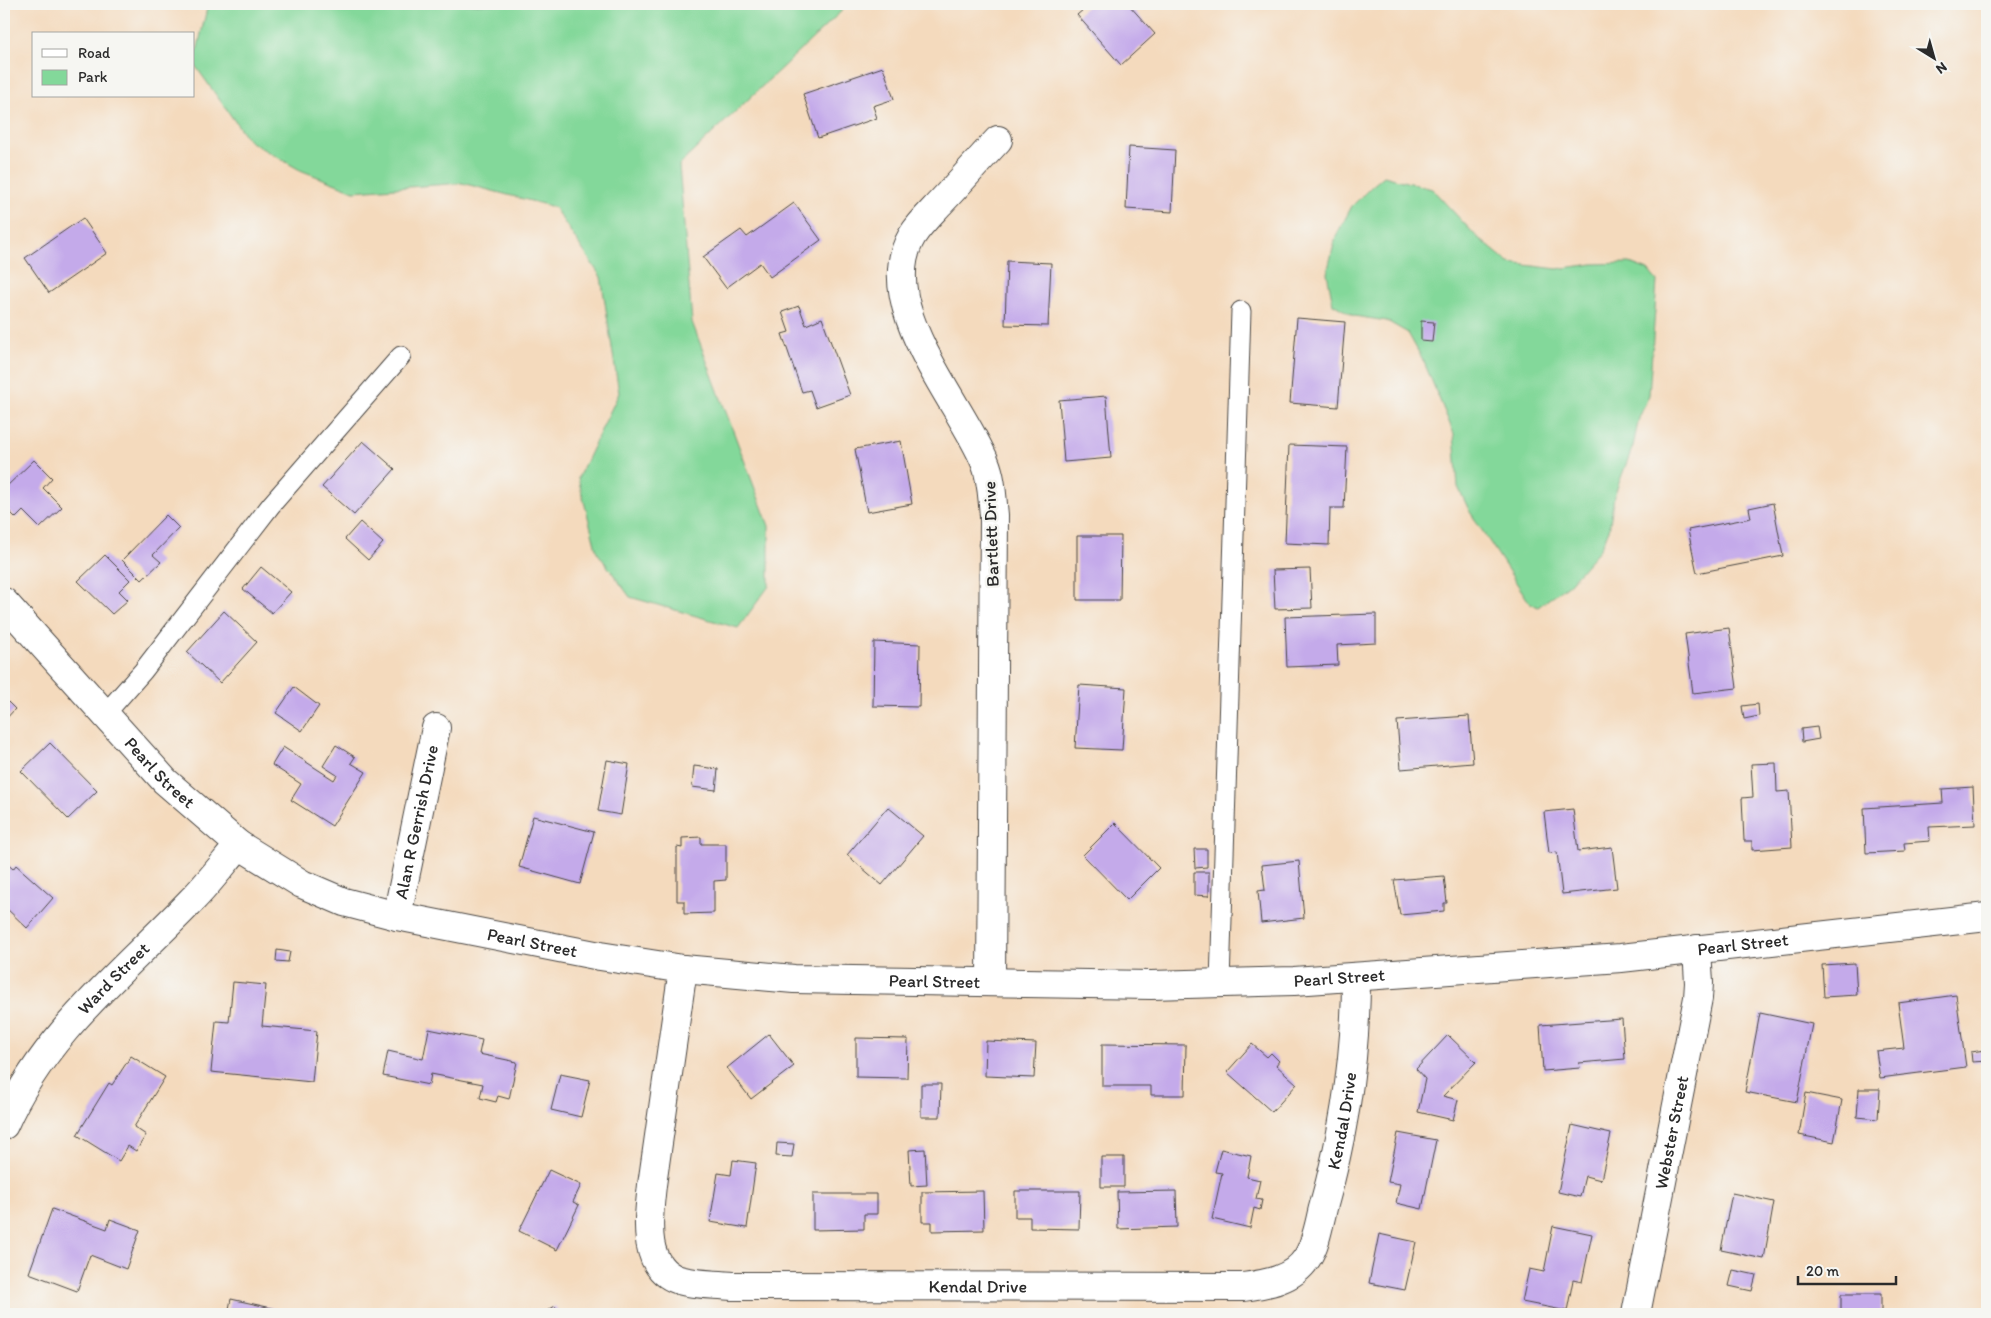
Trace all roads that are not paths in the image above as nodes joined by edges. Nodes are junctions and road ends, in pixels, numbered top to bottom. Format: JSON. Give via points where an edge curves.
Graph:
{"nodes":[{"id":1,"x":998,"y":140,"type":"dead end"},
{"id":2,"x":1241,"y":311,"type":"dead end"},
{"id":3,"x":401,"y":356,"type":"dead end"},
{"id":4,"x":4,"y":602,"type":"edge"},
{"id":5,"x":105,"y":714,"type":"junction"},
{"id":6,"x":436,"y":728,"type":"dead end"},
{"id":7,"x":239,"y":845,"type":"junction"},
{"id":8,"x":396,"y":916,"type":"junction"},
{"id":9,"x":1987,"y":916,"type":"edge"},
{"id":10,"x":1697,"y":949,"type":"junction"},
{"id":11,"x":683,"y":969,"type":"junction"},
{"id":12,"x":1356,"y":979,"type":"junction"},
{"id":13,"x":991,"y":982,"type":"junction"},
{"id":14,"x":1220,"y":983,"type":"junction"},
{"id":15,"x":4,"y":1125,"type":"edge"},
{"id":16,"x":1636,"y":1314,"type":"edge"}],
"edges":[{"from":1,"to":13,"type":"street","name":"Bartlett Drive","via":[[912,236],[903,261],[907,311],[920,342],[979,450],[992,490]]},
{"from":2,"to":14,"type":"lane"},
{"from":3,"to":5,"type":"lane","via":[[266,511],[143,671]]},
{"from":4,"to":5,"type":"street","name":"Pearl Street"},
{"from":5,"to":7,"type":"street","name":"Pearl Street","via":[[165,781]]},
{"from":6,"to":8,"type":"street","name":"Alan R Gerrish Drive"},
{"from":7,"to":8,"type":"street","name":"Pearl Street","via":[[321,893]]},
{"from":7,"to":15,"type":"street","name":"Ward Street","via":[[192,901],[69,1025],[17,1098]]},
{"from":8,"to":11,"type":"street","name":"Pearl Street"},
{"from":9,"to":10,"type":"street","name":"Pearl Street"},
{"from":10,"to":12,"type":"street","name":"Pearl Street"},
{"from":10,"to":16,"type":"street","name":"Webster Street","via":[[1698,998]]},
{"from":11,"to":12,"type":"street","name":"Kendal Drive","via":[[652,1185],[650,1246],[658,1263],[677,1279],[733,1286],[1243,1287],[1281,1279],[1306,1259],[1315,1240],[1327,1196],[1348,1086],[1356,1025]]},
{"from":11,"to":13,"type":"street","name":"Pearl Street","via":[[794,979]]},
{"from":12,"to":14,"type":"street","name":"Pearl Street"},
{"from":13,"to":14,"type":"street","name":"Pearl Street"}]}
